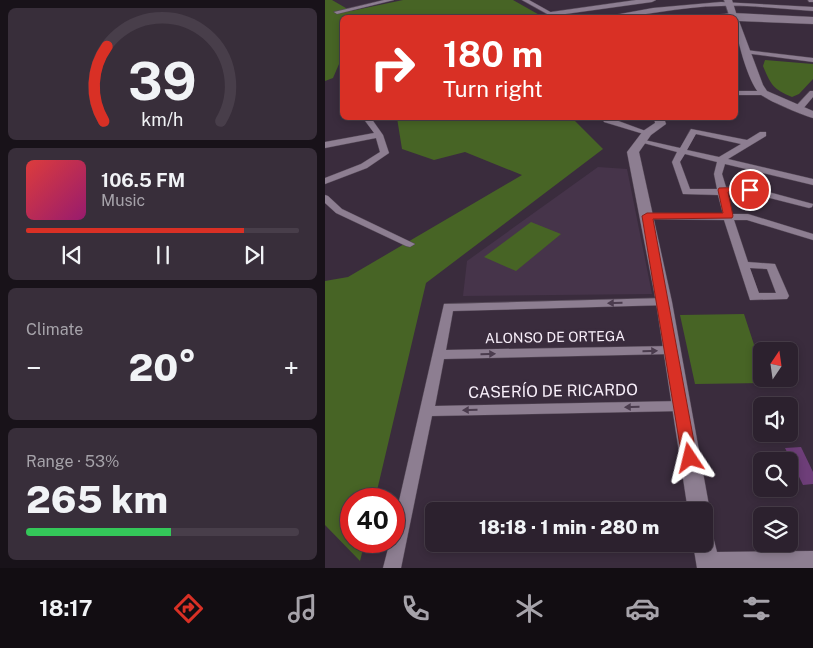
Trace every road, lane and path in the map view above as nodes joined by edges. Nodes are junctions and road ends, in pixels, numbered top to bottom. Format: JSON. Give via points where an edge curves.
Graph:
{"nodes":[{"id":1,"x":391,"y":0,"type":"edge"},
{"id":2,"x":525,"y":0,"type":"edge"},
{"id":3,"x":652,"y":0,"type":"edge"},
{"id":4,"x":729,"y":2,"type":"edge"},
{"id":5,"x":813,"y":9,"type":"edge"},
{"id":6,"x":337,"y":12,"type":"dead end"},
{"id":7,"x":552,"y":15,"type":"edge"},
{"id":8,"x":560,"y":15,"type":"edge"},
{"id":9,"x":622,"y":15,"type":"edge"},
{"id":10,"x":734,"y":15,"type":"edge"},
{"id":11,"x":738,"y":19,"type":"edge"},
{"id":12,"x":813,"y":22,"type":"edge"},
{"id":13,"x":738,"y":28,"type":"edge"},
{"id":14,"x":746,"y":52,"type":"junction"},
{"id":15,"x":813,"y":60,"type":"edge"},
{"id":16,"x":738,"y":93,"type":"edge"},
{"id":17,"x":764,"y":93,"type":"junction"},
{"id":18,"x":813,"y":93,"type":"edge"},
{"id":19,"x":799,"y":108,"type":"junction"},
{"id":20,"x":813,"y":116,"type":"edge"},
{"id":21,"x":368,"y":120,"type":"edge"},
{"id":22,"x":607,"y":120,"type":"edge"},
{"id":23,"x":660,"y":120,"type":"edge"},
{"id":24,"x":763,"y":134,"type":"dead end"},
{"id":25,"x":379,"y":135,"type":"junction"},
{"id":26,"x":643,"y":137,"type":"junction"},
{"id":27,"x":748,"y":143,"type":"junction"},
{"id":28,"x":325,"y":145,"type":"edge"},
{"id":29,"x":683,"y":150,"type":"junction"},
{"id":30,"x":722,"y":159,"type":"junction"},
{"id":31,"x":325,"y":181,"type":"edge"},
{"id":32,"x":813,"y":182,"type":"edge"},
{"id":33,"x":723,"y":191,"type":"junction"},
{"id":34,"x":325,"y":198,"type":"edge"},
{"id":35,"x":809,"y":205,"type":"dead end"},
{"id":36,"x":647,"y":216,"type":"junction"},
{"id":37,"x":728,"y":216,"type":"junction"},
{"id":38,"x":813,"y":237,"type":"edge"},
{"id":39,"x":410,"y":244,"type":"dead end"},
{"id":40,"x":745,"y":265,"type":"dead end"},
{"id":41,"x":663,"y":302,"type":"junction"},
{"id":42,"x":671,"y":350,"type":"junction"},
{"id":43,"x":439,"y":355,"type":"junction"},
{"id":44,"x":681,"y":406,"type":"junction"},
{"id":45,"x":427,"y":411,"type":"junction"},
{"id":46,"x":697,"y":502,"type":"edge"},
{"id":47,"x":706,"y":552,"type":"edge"},
{"id":48,"x":813,"y":562,"type":"edge"},
{"id":49,"x":708,"y":565,"type":"edge"},
{"id":50,"x":392,"y":568,"type":"edge"}],
"edges":[{"from":1,"to":6,"type":"street"},
{"from":2,"to":7,"type":"street"},
{"from":3,"to":8,"type":"street"},
{"from":4,"to":5,"type":"street"},
{"from":4,"to":9,"type":"street"},
{"from":4,"to":10,"type":"street"},
{"from":11,"to":12,"type":"street"},
{"from":13,"to":14,"type":"street"},
{"from":14,"to":15,"type":"street"},
{"from":14,"to":17,"type":"street"},
{"from":16,"to":17,"type":"street"},
{"from":17,"to":19,"type":"street"},
{"from":18,"to":19,"type":"street"},
{"from":19,"to":20,"type":"street"},
{"from":21,"to":25,"type":"street"},
{"from":22,"to":26,"type":"street"},
{"from":23,"to":26,"type":"street","via":[[661,124]]},
{"from":24,"to":27,"type":"street"},
{"from":25,"to":28,"type":"street"},
{"from":25,"to":31,"type":"street","via":[[385,152],[354,171]]},
{"from":26,"to":29,"type":"street"},
{"from":26,"to":36,"type":"street","via":[[633,152]]},
{"from":27,"to":29,"type":"street","via":[[694,131]]},
{"from":27,"to":30,"type":"street"},
{"from":29,"to":30,"type":"street"},
{"from":29,"to":33,"type":"street","via":[[676,162],[686,192]]},
{"from":30,"to":32,"type":"street"},
{"from":30,"to":33,"type":"street","via":[[718,174]]},
{"from":33,"to":35,"type":"street","via":[[750,190]]},
{"from":33,"to":37,"type":"street"},
{"from":34,"to":39,"type":"street","via":[[339,211]]},
{"from":36,"to":37,"type":"street"},
{"from":36,"to":41,"type":"street"},
{"from":37,"to":38,"type":"street","via":[[749,217]]},
{"from":37,"to":40,"type":"street"},
{"from":41,"to":42,"type":"street"},
{"from":41,"to":43,"type":"street","one_way":true,"via":[[448,306]]},
{"from":43,"to":42,"type":"street","name":"ALONSO DE ORTEGA","one_way":true},
{"from":42,"to":44,"type":"street"},
{"from":43,"to":45,"type":"street"},
{"from":44,"to":45,"type":"street","name":"CASERÍO DE RICARDO","one_way":true},
{"from":44,"to":46,"type":"street"},
{"from":45,"to":50,"type":"street"},
{"from":47,"to":49,"type":"street"},
{"from":48,"to":49,"type":"street"}]}
